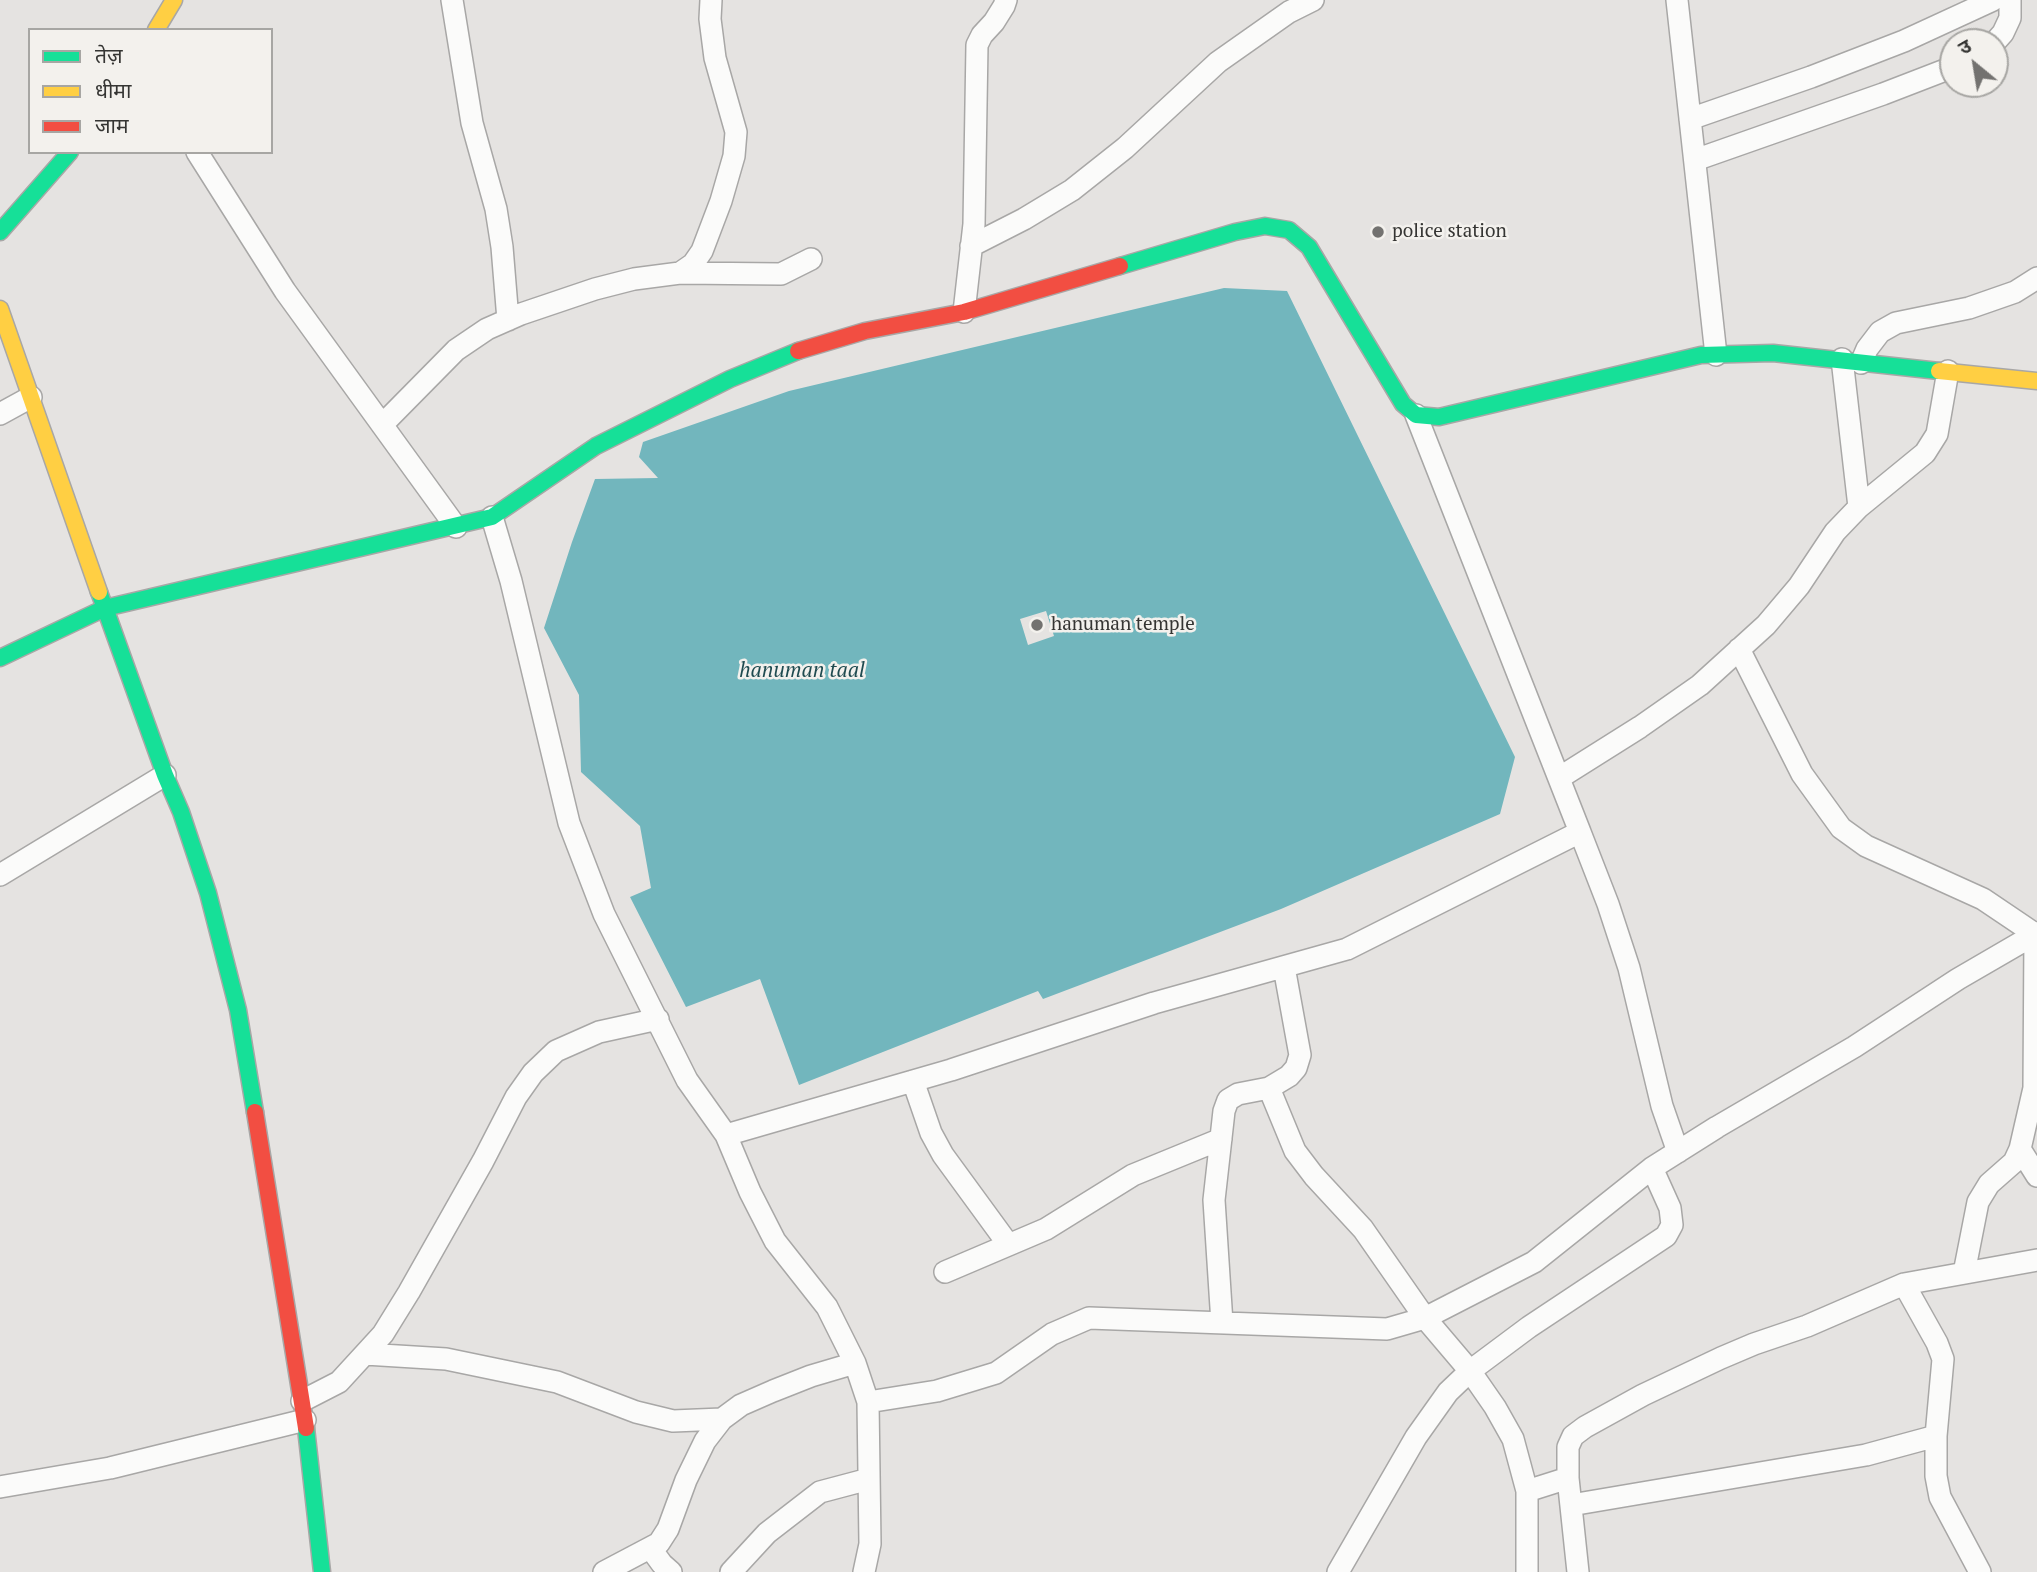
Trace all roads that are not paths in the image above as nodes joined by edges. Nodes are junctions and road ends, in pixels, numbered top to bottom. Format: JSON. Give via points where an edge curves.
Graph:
{"nodes":[{"id":1,"x":174,"y":0,"type":"edge"},
{"id":2,"x":452,"y":0,"type":"edge"},
{"id":3,"x":711,"y":0,"type":"edge"},
{"id":4,"x":1006,"y":0,"type":"edge"},
{"id":5,"x":1313,"y":0,"type":"edge"},
{"id":6,"x":1677,"y":0,"type":"edge"},
{"id":7,"x":1993,"y":0,"type":"edge"},
{"id":8,"x":2010,"y":0,"type":"edge"},
{"id":9,"x":157,"y":28,"type":"edge"},
{"id":10,"x":2005,"y":28,"type":"edge"},
{"id":11,"x":1939,"y":72,"type":"edge"},
{"id":12,"x":1690,"y":118,"type":"junction"},
{"id":13,"x":68,"y":154,"type":"edge"},
{"id":14,"x":198,"y":154,"type":"edge"},
{"id":15,"x":1695,"y":160,"type":"junction"},
{"id":16,"x":0,"y":232,"type":"edge"},
{"id":17,"x":971,"y":246,"type":"junction"},
{"id":18,"x":811,"y":259,"type":"dead end"},
{"id":19,"x":680,"y":273,"type":"junction"},
{"id":20,"x":2037,"y":278,"type":"edge"},
{"id":21,"x":0,"y":309,"type":"edge"},
{"id":22,"x":964,"y":312,"type":"junction"},
{"id":23,"x":508,"y":320,"type":"junction"},
{"id":24,"x":1716,"y":355,"type":"junction"},
{"id":25,"x":1848,"y":361,"type":"junction"},
{"id":26,"x":1948,"y":371,"type":"junction"},
{"id":27,"x":2037,"y":381,"type":"edge"},
{"id":28,"x":31,"y":397,"type":"junction"},
{"id":29,"x":0,"y":414,"type":"edge"},
{"id":30,"x":1416,"y":415,"type":"junction"},
{"id":31,"x":382,"y":425,"type":"junction"},
{"id":32,"x":1859,"y":507,"type":"junction"},
{"id":33,"x":492,"y":517,"type":"junction"},
{"id":34,"x":456,"y":527,"type":"junction"},
{"id":35,"x":105,"y":608,"type":"junction"},
{"id":36,"x":1739,"y":649,"type":"junction"},
{"id":37,"x":0,"y":658,"type":"edge"},
{"id":38,"x":165,"y":775,"type":"junction"},
{"id":39,"x":1559,"y":778,"type":"junction"},
{"id":40,"x":1580,"y":832,"type":"junction"},
{"id":41,"x":0,"y":875,"type":"edge"},
{"id":42,"x":2036,"y":933,"type":"edge"},
{"id":43,"x":1284,"y":967,"type":"junction"},
{"id":44,"x":657,"y":1019,"type":"junction"},
{"id":45,"x":913,"y":1081,"type":"junction"},
{"id":46,"x":1269,"y":1088,"type":"junction"},
{"id":47,"x":726,"y":1135,"type":"junction"},
{"id":48,"x":1221,"y":1139,"type":"junction"},
{"id":49,"x":2020,"y":1149,"type":"junction"},
{"id":50,"x":1678,"y":1152,"type":"junction"},
{"id":51,"x":1652,"y":1168,"type":"junction"},
{"id":52,"x":2037,"y":1176,"type":"edge"},
{"id":53,"x":1008,"y":1244,"type":"junction"},
{"id":54,"x":2037,"y":1260,"type":"edge"},
{"id":55,"x":945,"y":1272,"type":"dead end"},
{"id":56,"x":1964,"y":1273,"type":"junction"},
{"id":57,"x":1904,"y":1284,"type":"junction"},
{"id":58,"x":1425,"y":1318,"type":"junction"},
{"id":59,"x":1222,"y":1323,"type":"junction"},
{"id":60,"x":365,"y":1354,"type":"junction"},
{"id":61,"x":855,"y":1363,"type":"junction"},
{"id":62,"x":1470,"y":1371,"type":"junction"},
{"id":63,"x":868,"y":1402,"type":"junction"},
{"id":64,"x":303,"y":1411,"type":"junction"},
{"id":65,"x":722,"y":1419,"type":"junction"},
{"id":66,"x":1936,"y":1436,"type":"junction"},
{"id":67,"x":1568,"y":1478,"type":"junction"},
{"id":68,"x":869,"y":1479,"type":"junction"},
{"id":69,"x":0,"y":1487,"type":"edge"},
{"id":70,"x":1527,"y":1491,"type":"junction"},
{"id":71,"x":1571,"y":1506,"type":"junction"},
{"id":72,"x":651,"y":1549,"type":"junction"},
{"id":73,"x":322,"y":1572,"type":"edge"},
{"id":74,"x":604,"y":1572,"type":"edge"},
{"id":75,"x":671,"y":1572,"type":"edge"},
{"id":76,"x":730,"y":1572,"type":"edge"},
{"id":77,"x":864,"y":1572,"type":"edge"},
{"id":78,"x":1338,"y":1572,"type":"edge"},
{"id":79,"x":1527,"y":1572,"type":"edge"},
{"id":80,"x":1578,"y":1572,"type":"edge"},
{"id":81,"x":1980,"y":1572,"type":"edge"}],
"edges":[{"from":1,"to":9,"type":"street"},
{"from":2,"to":23,"type":"street","via":[[472,123],[496,209]]},
{"from":3,"to":19,"type":"street","via":[[715,58],[736,132],[734,156],[702,251]]},
{"from":4,"to":17,"type":"street","via":[[977,45]]},
{"from":5,"to":17,"type":"street","via":[[1218,62],[1072,191]]},
{"from":6,"to":12,"type":"street"},
{"from":7,"to":12,"type":"street","via":[[1880,50]]},
{"from":8,"to":10,"type":"street"},
{"from":11,"to":15,"type":"street"},
{"from":12,"to":15,"type":"street"},
{"from":13,"to":16,"type":"street"},
{"from":14,"to":31,"type":"street","via":[[285,291]]},
{"from":15,"to":24,"type":"street"},
{"from":17,"to":22,"type":"street"},
{"from":18,"to":19,"type":"street","via":[[781,274]]},
{"from":19,"to":23,"type":"street","via":[[595,289]]},
{"from":20,"to":25,"type":"street","via":[[2015,292],[1969,308],[1896,323]]},
{"from":21,"to":28,"type":"street"},
{"from":22,"to":30,"type":"street","via":[[1235,232],[1265,226],[1289,230],[1309,247],[1403,404]]},
{"from":22,"to":33,"type":"street","via":[[852,334],[730,379],[596,446]]},
{"from":23,"to":31,"type":"street","via":[[456,350]]},
{"from":24,"to":25,"type":"street","via":[[1773,353]]},
{"from":24,"to":30,"type":"street","via":[[1438,417]]},
{"from":25,"to":26,"type":"street"},
{"from":25,"to":32,"type":"street"},
{"from":26,"to":27,"type":"street"},
{"from":26,"to":32,"type":"street","via":[[1937,433],[1925,453]]},
{"from":28,"to":29,"type":"street"},
{"from":28,"to":35,"type":"street"},
{"from":30,"to":39,"type":"street"},
{"from":31,"to":34,"type":"street"},
{"from":32,"to":36,"type":"street","via":[[1835,532],[1799,586]]},
{"from":33,"to":34,"type":"street"},
{"from":33,"to":44,"type":"street","via":[[569,824],[604,914]]},
{"from":34,"to":35,"type":"street"},
{"from":35,"to":37,"type":"street"},
{"from":35,"to":38,"type":"street"},
{"from":36,"to":39,"type":"street","via":[[1700,685]]},
{"from":36,"to":42,"type":"street","via":[[1802,774],[1841,828],[1866,846],[1983,900]]},
{"from":38,"to":41,"type":"street"},
{"from":38,"to":64,"type":"street","via":[[208,893],[238,1010]]},
{"from":39,"to":40,"type":"street"},
{"from":40,"to":43,"type":"street","via":[[1347,949]]},
{"from":40,"to":50,"type":"street","via":[[1629,968],[1662,1106]]},
{"from":42,"to":49,"type":"street","via":[[2034,1088]]},
{"from":42,"to":50,"type":"street"},
{"from":43,"to":45,"type":"street","via":[[1154,1003]]},
{"from":43,"to":46,"type":"street","via":[[1300,1055],[1289,1076]]},
{"from":44,"to":47,"type":"street","via":[[687,1080]]},
{"from":44,"to":60,"type":"street","via":[[600,1032],[556,1051],[533,1073],[409,1292],[383,1335]]},
{"from":45,"to":47,"type":"street"},
{"from":45,"to":53,"type":"street","via":[[943,1155]]},
{"from":46,"to":48,"type":"street","via":[[1228,1100]]},
{"from":46,"to":58,"type":"street","via":[[1295,1151],[1363,1229]]},
{"from":47,"to":61,"type":"street","via":[[775,1241],[827,1307]]},
{"from":48,"to":53,"type":"street","via":[[1133,1175],[1054,1224]]},
{"from":48,"to":59,"type":"street","via":[[1214,1200]]},
{"from":49,"to":52,"type":"street"},
{"from":49,"to":56,"type":"street","via":[[1978,1202]]},
{"from":50,"to":51,"type":"street"},
{"from":51,"to":58,"type":"street","via":[[1534,1262]]},
{"from":51,"to":62,"type":"street","via":[[1670,1208],[1672,1225],[1666,1236]]},
{"from":53,"to":55,"type":"street"},
{"from":54,"to":56,"type":"street"},
{"from":56,"to":57,"type":"street"},
{"from":57,"to":66,"type":"street","via":[[1943,1359]]},
{"from":57,"to":67,"type":"street","via":[[1721,1358],[1585,1427],[1568,1447]]},
{"from":58,"to":59,"type":"street","via":[[1387,1329]]},
{"from":58,"to":62,"type":"street"},
{"from":59,"to":63,"type":"street","via":[[1089,1318],[1052,1334],[996,1373],[937,1391]]},
{"from":60,"to":64,"type":"street"},
{"from":60,"to":65,"type":"street","via":[[446,1359],[557,1382],[673,1421]]},
{"from":61,"to":63,"type":"street"},
{"from":61,"to":65,"type":"street","via":[[773,1391]]},
{"from":62,"to":70,"type":"street","via":[[1513,1439]]},
{"from":62,"to":78,"type":"street","via":[[1448,1392],[1416,1437]]},
{"from":63,"to":68,"type":"street"},
{"from":64,"to":69,"type":"street","via":[[110,1468]]},
{"from":64,"to":73,"type":"street"},
{"from":65,"to":72,"type":"street","via":[[705,1441],[668,1529]]},
{"from":66,"to":71,"type":"street","via":[[1866,1455]]},
{"from":66,"to":81,"type":"street","via":[[1940,1497]]},
{"from":67,"to":70,"type":"street"},
{"from":67,"to":71,"type":"street"},
{"from":68,"to":76,"type":"street","via":[[820,1492],[767,1533]]},
{"from":68,"to":77,"type":"street","via":[[870,1544]]},
{"from":70,"to":79,"type":"street"},
{"from":71,"to":80,"type":"street"},
{"from":72,"to":74,"type":"street"},
{"from":72,"to":75,"type":"street"}]}
